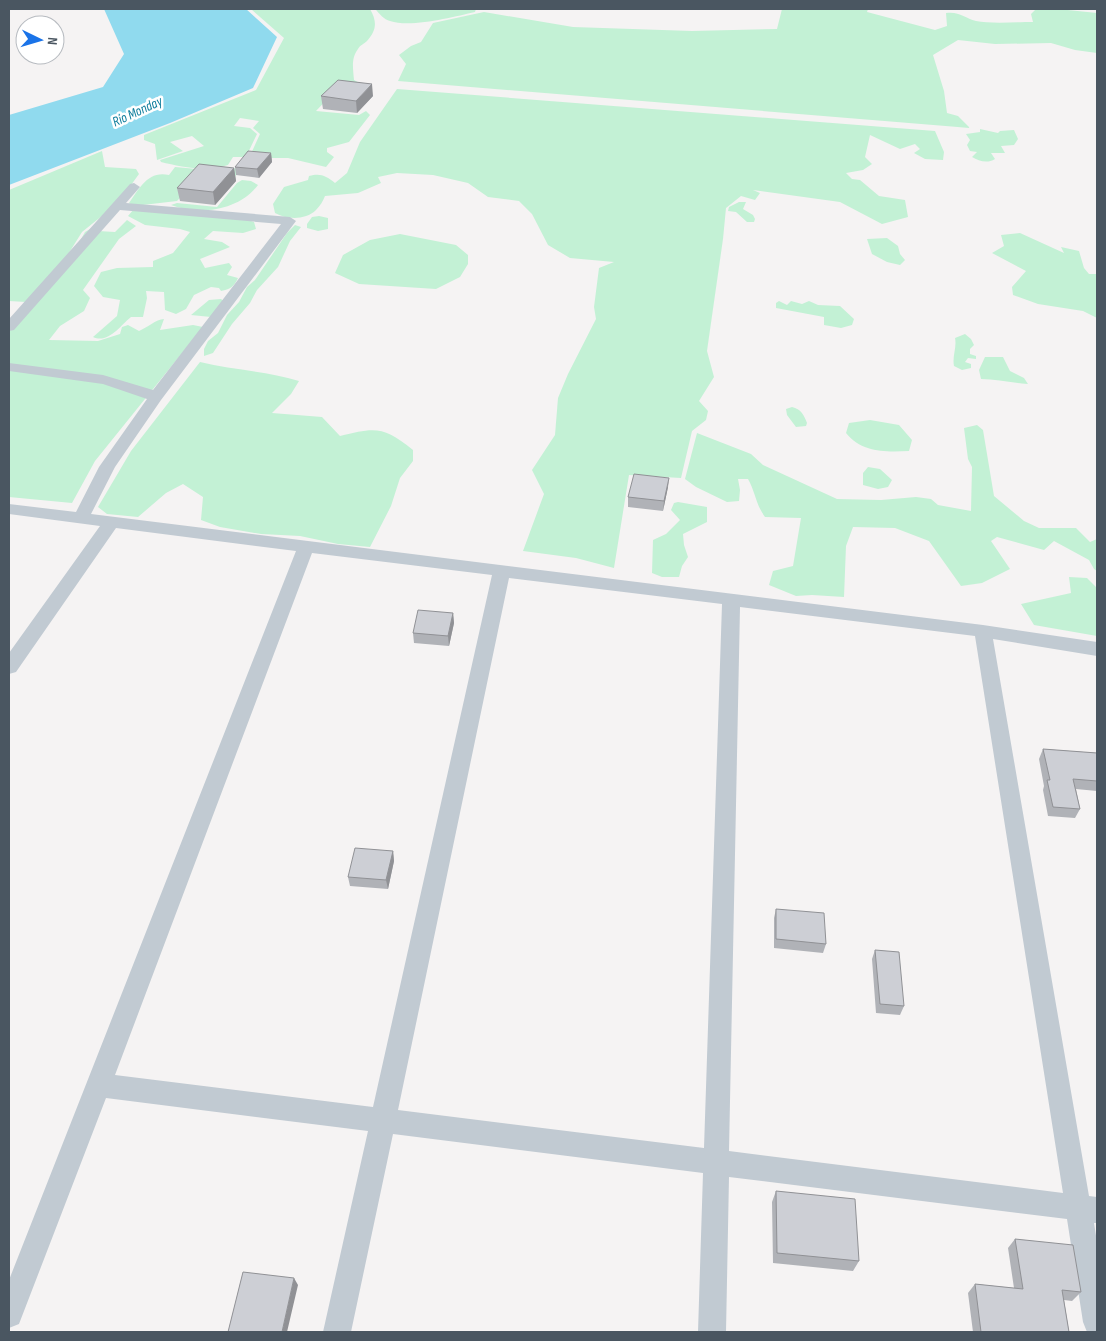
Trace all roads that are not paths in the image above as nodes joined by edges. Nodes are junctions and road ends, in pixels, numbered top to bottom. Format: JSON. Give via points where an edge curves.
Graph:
{"nodes":[{"id":1,"x":134,"y":187,"type":"dead end"},
{"id":2,"x":118,"y":206,"type":"junction"},
{"id":3,"x":9,"y":326,"type":"edge"},
{"id":4,"x":9,"y":367,"type":"edge"},
{"id":5,"x":156,"y":397,"type":"junction"},
{"id":6,"x":9,"y":509,"type":"edge"},
{"id":7,"x":81,"y":518,"type":"junction"},
{"id":8,"x":111,"y":522,"type":"junction"},
{"id":9,"x":306,"y":546,"type":"junction"},
{"id":10,"x":502,"y":571,"type":"junction"},
{"id":11,"x":731,"y":600,"type":"junction"},
{"id":12,"x":983,"y":631,"type":"junction"},
{"id":13,"x":1097,"y":648,"type":"edge"},
{"id":14,"x":9,"y":667,"type":"edge"},
{"id":15,"x":99,"y":1085,"type":"junction"},
{"id":16,"x":383,"y":1120,"type":"junction"},
{"id":17,"x":716,"y":1162,"type":"junction"},
{"id":18,"x":1088,"y":1209,"type":"edge"},
{"id":19,"x":9,"y":1314,"type":"edge"},
{"id":20,"x":1097,"y":1322,"type":"edge"},
{"id":21,"x":337,"y":1332,"type":"edge"},
{"id":22,"x":712,"y":1332,"type":"edge"}],
"edges":[{"from":1,"to":2,"type":"street"},
{"from":2,"to":3,"type":"street"},
{"from":2,"to":5,"type":"street","via":[[290,221]]},
{"from":4,"to":5,"type":"street","via":[[103,380],[140,389]]},
{"from":5,"to":7,"type":"street","via":[[106,467]]},
{"from":6,"to":7,"type":"street"},
{"from":7,"to":8,"type":"street"},
{"from":8,"to":9,"type":"street"},
{"from":8,"to":14,"type":"street"},
{"from":9,"to":10,"type":"street"},
{"from":9,"to":15,"type":"street"},
{"from":10,"to":11,"type":"street"},
{"from":10,"to":16,"type":"street"},
{"from":11,"to":12,"type":"street"},
{"from":11,"to":17,"type":"street"},
{"from":12,"to":13,"type":"street"},
{"from":12,"to":18,"type":"street"},
{"from":15,"to":16,"type":"street"},
{"from":15,"to":19,"type":"street"},
{"from":16,"to":17,"type":"street"},
{"from":16,"to":21,"type":"street"},
{"from":17,"to":18,"type":"street"},
{"from":17,"to":22,"type":"street"},
{"from":18,"to":20,"type":"street"}]}
